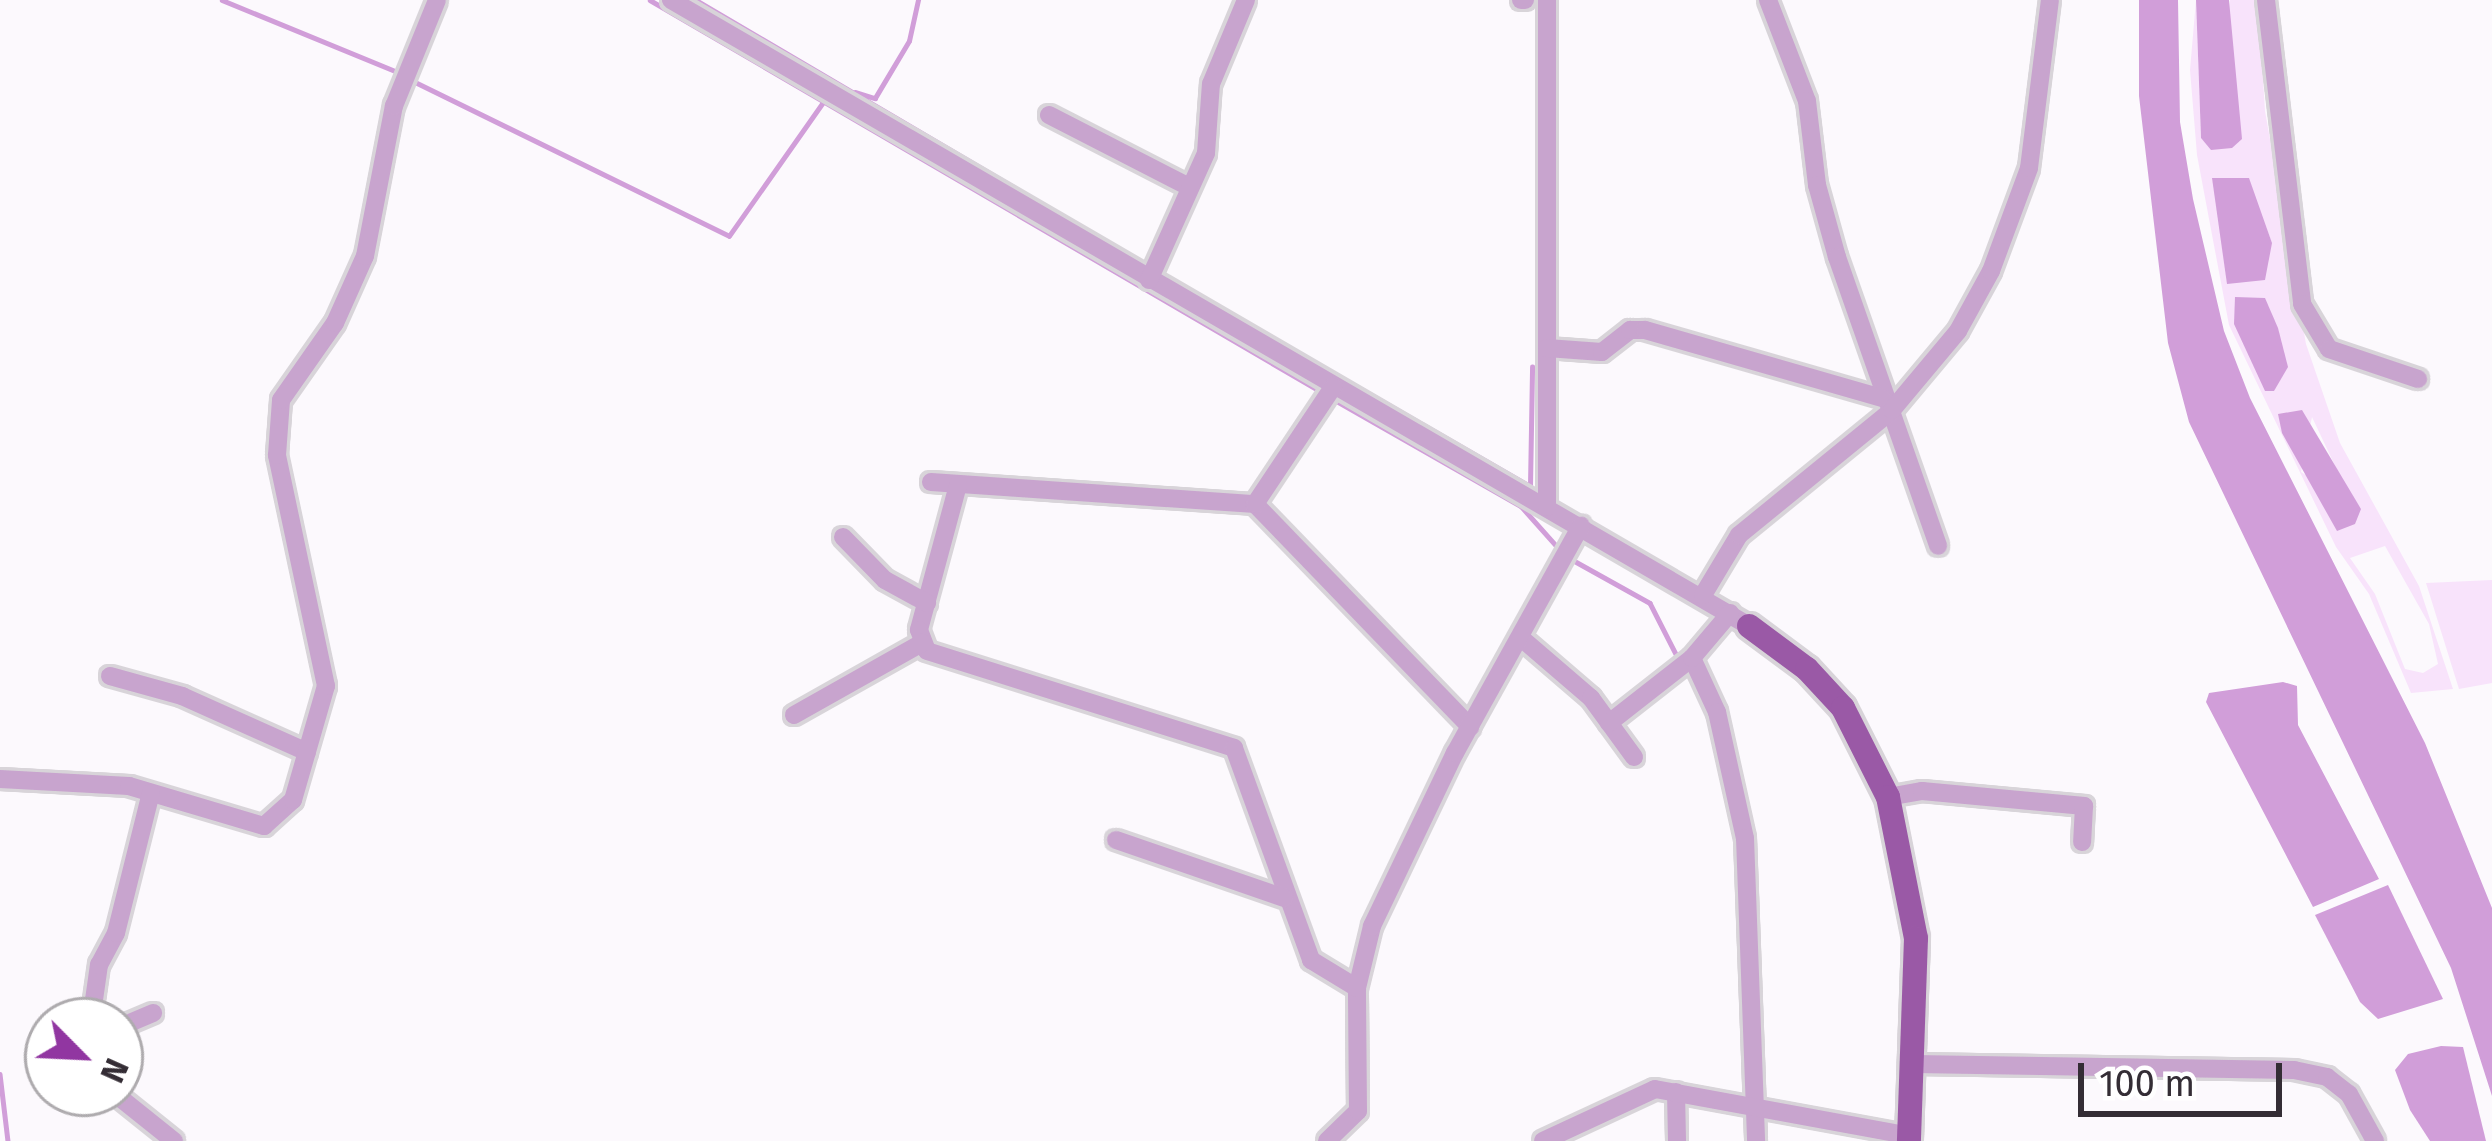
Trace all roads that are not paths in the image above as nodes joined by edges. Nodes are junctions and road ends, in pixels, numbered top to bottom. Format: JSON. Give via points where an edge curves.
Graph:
{"nodes":[{"id":1,"x":437,"y":0,"type":"edge"},
{"id":2,"x":671,"y":0,"type":"edge"},
{"id":3,"x":1246,"y":0,"type":"edge"},
{"id":4,"x":1547,"y":0,"type":"edge"},
{"id":5,"x":1768,"y":0,"type":"edge"},
{"id":6,"x":2050,"y":0,"type":"edge"},
{"id":7,"x":2266,"y":0,"type":"edge"},
{"id":8,"x":1049,"y":115,"type":"dead end"},
{"id":9,"x":1187,"y":187,"type":"junction"},
{"id":10,"x":1149,"y":280,"type":"junction"},
{"id":11,"x":1547,"y":349,"type":"junction"},
{"id":12,"x":2418,"y":379,"type":"dead end"},
{"id":13,"x":1333,"y":387,"type":"junction"},
{"id":14,"x":1887,"y":404,"type":"junction"},
{"id":15,"x":931,"y":482,"type":"dead end"},
{"id":16,"x":958,"y":485,"type":"junction"},
{"id":17,"x":1256,"y":504,"type":"junction"},
{"id":18,"x":1547,"y":507,"type":"junction"},
{"id":19,"x":1581,"y":526,"type":"junction"},
{"id":20,"x":843,"y":537,"type":"dead end"},
{"id":21,"x":1937,"y":546,"type":"dead end"},
{"id":22,"x":1703,"y":595,"type":"junction"},
{"id":23,"x":927,"y":603,"type":"junction"},
{"id":24,"x":1740,"y":620,"type":"junction"},
{"id":25,"x":1520,"y":637,"type":"junction"},
{"id":26,"x":922,"y":643,"type":"junction"},
{"id":27,"x":1692,"y":658,"type":"junction"},
{"id":28,"x":110,"y":676,"type":"dead end"},
{"id":29,"x":794,"y":715,"type":"dead end"},
{"id":30,"x":1609,"y":723,"type":"junction"},
{"id":31,"x":1470,"y":727,"type":"junction"},
{"id":32,"x":307,"y":752,"type":"junction"},
{"id":33,"x":1634,"y":757,"type":"dead end"},
{"id":34,"x":0,"y":779,"type":"edge"},
{"id":35,"x":151,"y":793,"type":"junction"},
{"id":36,"x":1888,"y":797,"type":"junction"},
{"id":37,"x":1116,"y":840,"type":"dead end"},
{"id":38,"x":2082,"y":842,"type":"dead end"},
{"id":39,"x":1284,"y":898,"type":"junction"},
{"id":40,"x":1358,"y":988,"type":"junction"},
{"id":41,"x":94,"y":997,"type":"edge"},
{"id":42,"x":153,"y":1013,"type":"dead end"},
{"id":43,"x":144,"y":1017,"type":"edge"},
{"id":44,"x":1914,"y":1064,"type":"junction"},
{"id":45,"x":1676,"y":1092,"type":"junction"},
{"id":46,"x":1758,"y":1108,"type":"junction"},
{"id":47,"x":144,"y":1117,"type":"edge"},
{"id":48,"x":1910,"y":1138,"type":"edge"},
{"id":49,"x":174,"y":1141,"type":"edge"},
{"id":50,"x":1327,"y":1141,"type":"edge"},
{"id":51,"x":1543,"y":1141,"type":"edge"},
{"id":52,"x":1677,"y":1141,"type":"edge"},
{"id":53,"x":1756,"y":1141,"type":"edge"},
{"id":54,"x":2375,"y":1141,"type":"edge"}],
"edges":[{"from":1,"to":32,"type":"street","via":[[394,106],[365,256],[335,323],[281,400],[277,455],[326,686]]},
{"from":2,"to":10,"type":"street"},
{"from":3,"to":9,"type":"street","via":[[1211,84],[1206,153]]},
{"from":4,"to":11,"type":"street"},
{"from":5,"to":14,"type":"street","via":[[1795,56],[1817,185]]},
{"from":6,"to":14,"type":"street","via":[[2029,168],[1991,271],[1958,331]]},
{"from":7,"to":12,"type":"street","via":[[2302,304],[2329,349]]},
{"from":8,"to":9,"type":"street"},
{"from":9,"to":10,"type":"street"},
{"from":10,"to":13,"type":"street"},
{"from":11,"to":14,"type":"street","via":[[1602,352],[1630,330],[1645,330]]},
{"from":11,"to":18,"type":"street"},
{"from":13,"to":17,"type":"street"},
{"from":13,"to":18,"type":"street"},
{"from":14,"to":21,"type":"street"},
{"from":14,"to":22,"type":"street","via":[[1739,535]]},
{"from":15,"to":16,"type":"street"},
{"from":16,"to":17,"type":"street"},
{"from":16,"to":23,"type":"street"},
{"from":17,"to":31,"type":"street"},
{"from":18,"to":19,"type":"street"},
{"from":19,"to":22,"type":"street"},
{"from":19,"to":25,"type":"street"},
{"from":20,"to":23,"type":"street","via":[[885,580]]},
{"from":22,"to":24,"type":"street"},
{"from":23,"to":26,"type":"street"},
{"from":24,"to":27,"type":"street"},
{"from":24,"to":36,"type":"main road","via":[[1807,669],[1843,708]]},
{"from":25,"to":30,"type":"street"},
{"from":25,"to":31,"type":"street"},
{"from":26,"to":29,"type":"street"},
{"from":26,"to":39,"type":"street","via":[[941,657],[1234,748]]},
{"from":27,"to":30,"type":"street"},
{"from":27,"to":46,"type":"street","via":[[1717,712],[1744,838]]},
{"from":28,"to":32,"type":"street","via":[[182,696]]},
{"from":30,"to":33,"type":"street"},
{"from":31,"to":40,"type":"street","via":[[1372,926]]},
{"from":32,"to":35,"type":"street","via":[[293,800],[264,826]]},
{"from":34,"to":35,"type":"street"},
{"from":35,"to":41,"type":"street"},
{"from":36,"to":38,"type":"street","via":[[1922,791],[2084,806]]},
{"from":36,"to":44,"type":"main road","via":[[1911,883]]},
{"from":37,"to":39,"type":"street"},
{"from":39,"to":40,"type":"street","via":[[1311,960]]},
{"from":40,"to":50,"type":"street","via":[[1358,1111]]},
{"from":42,"to":43,"type":"street"},
{"from":44,"to":48,"type":"main road"},
{"from":44,"to":54,"type":"street","via":[[2294,1070],[2327,1077],[2350,1094]]},
{"from":45,"to":46,"type":"street"},
{"from":45,"to":51,"type":"street","via":[[1655,1089]]},
{"from":45,"to":52,"type":"street"},
{"from":46,"to":48,"type":"street"},
{"from":46,"to":53,"type":"street"},
{"from":47,"to":49,"type":"street"}]}
